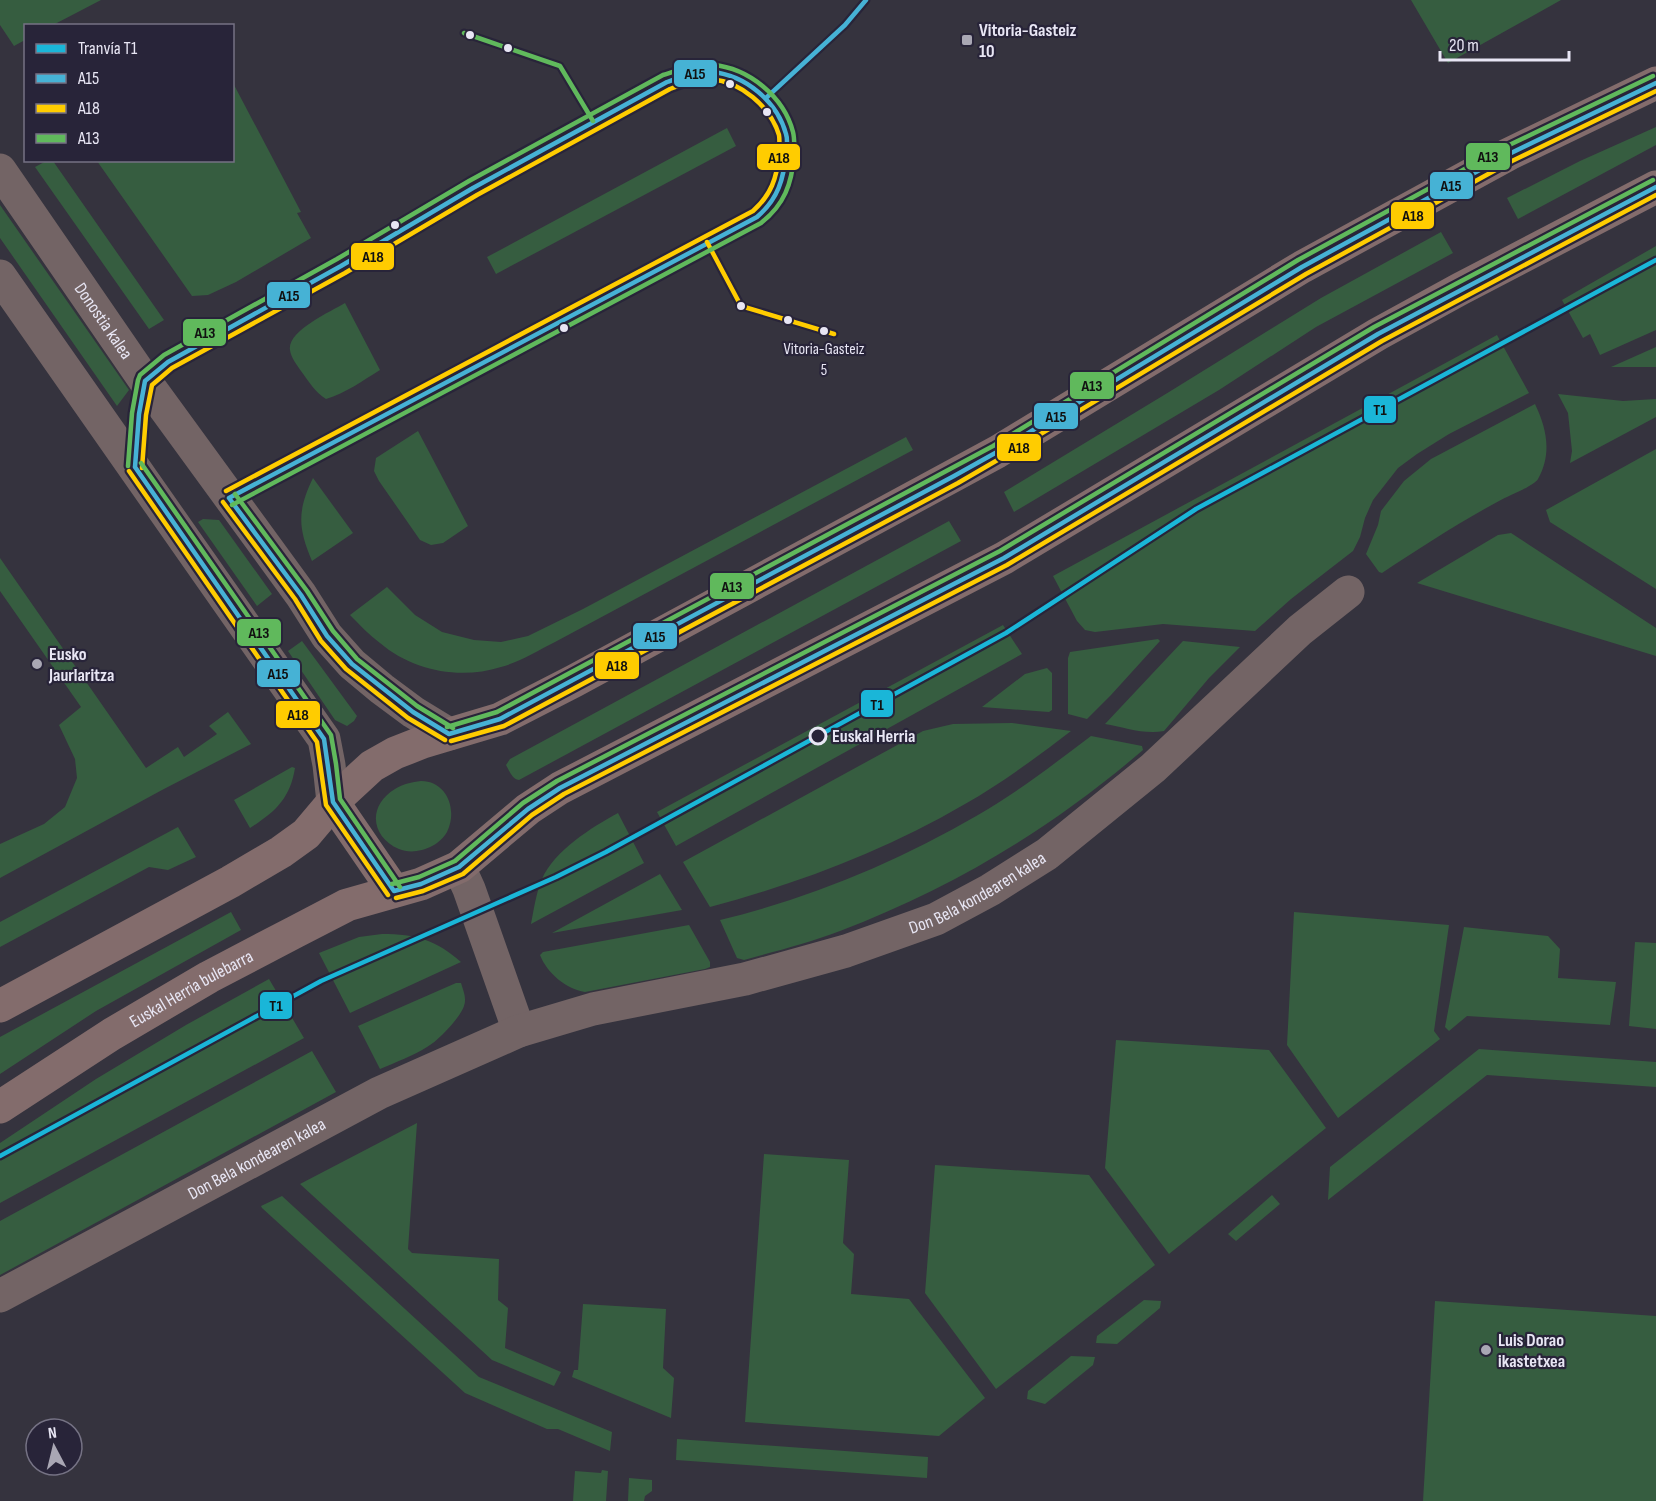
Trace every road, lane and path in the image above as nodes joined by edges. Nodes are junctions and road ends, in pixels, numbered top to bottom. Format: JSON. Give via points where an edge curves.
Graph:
{"nodes":[{"id":1,"x":1656,"y":83,"type":"edge"},
{"id":2,"x":0,"y":170,"type":"edge"},
{"id":3,"x":1656,"y":187,"type":"edge"},
{"id":4,"x":0,"y":276,"type":"edge"},
{"id":5,"x":1348,"y":592,"type":"dead end"},
{"id":6,"x":449,"y":734,"type":"junction"},
{"id":7,"x":333,"y":802,"type":"junction"},
{"id":8,"x":459,"y":867,"type":"junction"},
{"id":9,"x":394,"y":891,"type":"junction"},
{"id":10,"x":0,"y":1006,"type":"edge"},
{"id":11,"x":519,"y":1031,"type":"junction"},
{"id":12,"x":0,"y":1107,"type":"edge"},
{"id":13,"x":0,"y":1296,"type":"edge"}],
"edges":[{"from":1,"to":6,"type":"main road","via":[[1509,154],[1302,267],[933,488],[500,720]]},
{"from":2,"to":6,"type":"street","name":"Donostia kalea","via":[[327,636],[382,689]]},
{"from":3,"to":8,"type":"main road","name":"Euskal Herria bulebarra","via":[[1378,334],[1004,558],[560,788],[528,809]]},
{"from":4,"to":7,"type":"street","via":[[324,739]]},
{"from":5,"to":11,"type":"street","name":"Don Bela kondearen kalea","via":[[1300,630],[1153,768],[1047,854],[936,919],[846,951],[756,976],[594,1009]]},
{"from":6,"to":7,"type":"main road","via":[[395,753],[372,766]]},
{"from":7,"to":9,"type":"main road"},
{"from":7,"to":10,"type":"main road","via":[[306,834],[260,865]]},
{"from":8,"to":9,"type":"main road","name":"Euskal Herria bulebarra"},
{"from":8,"to":11,"type":"street"},
{"from":9,"to":12,"type":"main road","name":"Euskal Herria bulebarra","via":[[347,905],[209,977]]},
{"from":11,"to":13,"type":"street","name":"Don Bela kondearen kalea","via":[[379,1093]]}]}
